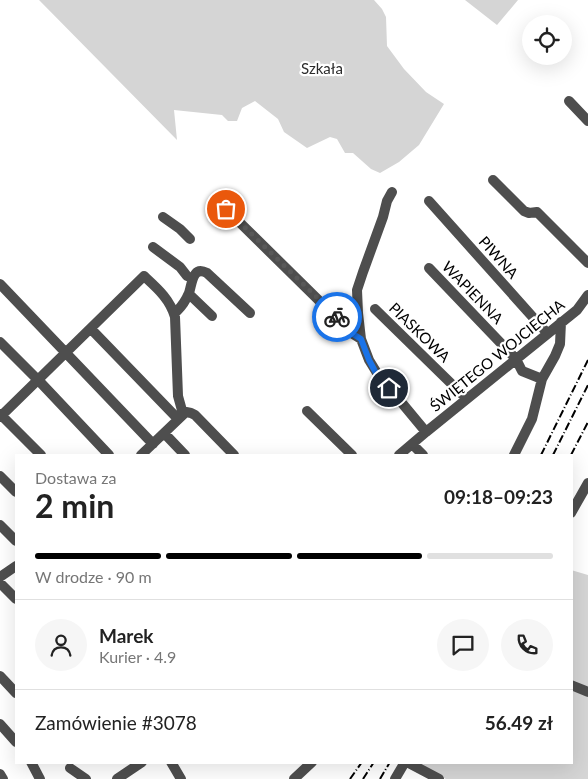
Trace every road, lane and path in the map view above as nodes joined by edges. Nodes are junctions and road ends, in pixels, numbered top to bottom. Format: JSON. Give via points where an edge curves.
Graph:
{"nodes":[{"id":1,"x":569,"y":101,"type":"dead end"},
{"id":2,"x":588,"y":121,"type":"edge"},
{"id":3,"x":493,"y":180,"type":"dead end"},
{"id":4,"x":392,"y":192,"type":"dead end"},
{"id":5,"x":429,"y":201,"type":"dead end"},
{"id":6,"x":226,"y":209,"type":"dead end"},
{"id":7,"x":163,"y":216,"type":"dead end"},
{"id":8,"x":190,"y":239,"type":"dead end"},
{"id":9,"x":153,"y":247,"type":"dead end"},
{"id":10,"x":588,"y":263,"type":"edge"},
{"id":11,"x":429,"y":268,"type":"dead end"},
{"id":12,"x":188,"y":276,"type":"dead end"},
{"id":13,"x":0,"y":284,"type":"edge"},
{"id":14,"x":188,"y":294,"type":"junction"},
{"id":15,"x":588,"y":295,"type":"edge"},
{"id":16,"x":375,"y":308,"type":"dead end"},
{"id":17,"x":177,"y":311,"type":"dead end"},
{"id":18,"x":250,"y":313,"type":"dead end"},
{"id":19,"x":212,"y":316,"type":"dead end"},
{"id":20,"x":561,"y":322,"type":"junction"},
{"id":21,"x":91,"y":329,"type":"junction"},
{"id":22,"x":547,"y":333,"type":"junction"},
{"id":23,"x":361,"y":339,"type":"junction"},
{"id":24,"x":0,"y":342,"type":"edge"},
{"id":25,"x":66,"y":353,"type":"junction"},
{"id":26,"x":516,"y":359,"type":"junction"},
{"id":27,"x":38,"y":380,"type":"junction"},
{"id":28,"x":542,"y":380,"type":"junction"},
{"id":29,"x":466,"y":399,"type":"junction"},
{"id":30,"x":307,"y":411,"type":"dead end"},
{"id":31,"x":182,"y":415,"type":"junction"},
{"id":32,"x":1,"y":416,"type":"edge"},
{"id":33,"x":426,"y":432,"type":"junction"},
{"id":34,"x":164,"y":433,"type":"junction"},
{"id":35,"x":153,"y":444,"type":"junction"},
{"id":36,"x":412,"y":444,"type":"junction"},
{"id":37,"x":40,"y":454,"type":"edge"},
{"id":38,"x":108,"y":454,"type":"edge"},
{"id":39,"x":142,"y":454,"type":"edge"},
{"id":40,"x":185,"y":454,"type":"edge"},
{"id":41,"x":233,"y":454,"type":"edge"},
{"id":42,"x":351,"y":454,"type":"edge"},
{"id":43,"x":400,"y":454,"type":"edge"},
{"id":44,"x":422,"y":454,"type":"edge"},
{"id":45,"x":514,"y":454,"type":"edge"},
{"id":46,"x":0,"y":476,"type":"edge"},
{"id":47,"x":588,"y":483,"type":"edge"},
{"id":48,"x":15,"y":491,"type":"edge"},
{"id":49,"x":573,"y":509,"type":"edge"},
{"id":50,"x":0,"y":525,"type":"edge"},
{"id":51,"x":15,"y":540,"type":"edge"},
{"id":52,"x":15,"y":567,"type":"edge"},
{"id":53,"x":0,"y":577,"type":"edge"},
{"id":54,"x":0,"y":583,"type":"edge"},
{"id":55,"x":15,"y":598,"type":"edge"},
{"id":56,"x":0,"y":676,"type":"edge"},
{"id":57,"x":573,"y":686,"type":"edge"},
{"id":58,"x":15,"y":692,"type":"edge"},
{"id":59,"x":588,"y":692,"type":"edge"},
{"id":60,"x":0,"y":724,"type":"edge"},
{"id":61,"x":15,"y":741,"type":"edge"},
{"id":62,"x":32,"y":764,"type":"edge"},
{"id":63,"x":139,"y":764,"type":"edge"},
{"id":64,"x":172,"y":764,"type":"edge"},
{"id":65,"x":310,"y":764,"type":"edge"},
{"id":66,"x":405,"y":764,"type":"edge"},
{"id":67,"x":410,"y":764,"type":"edge"},
{"id":68,"x":71,"y":765,"type":"edge"},
{"id":69,"x":0,"y":774,"type":"edge"},
{"id":70,"x":3,"y":779,"type":"edge"},
{"id":71,"x":40,"y":779,"type":"edge"},
{"id":72,"x":66,"y":779,"type":"edge"},
{"id":73,"x":86,"y":779,"type":"edge"},
{"id":74,"x":117,"y":779,"type":"edge"},
{"id":75,"x":181,"y":779,"type":"edge"},
{"id":76,"x":294,"y":779,"type":"edge"},
{"id":77,"x":395,"y":779,"type":"edge"},
{"id":78,"x":439,"y":779,"type":"edge"}],
"edges":[{"from":1,"to":2,"type":"street"},
{"from":3,"to":10,"type":"street","via":[[524,211],[537,212]]},
{"from":4,"to":23,"type":"street","via":[[357,290]]},
{"from":5,"to":22,"type":"street","name":"PIWNA"},
{"from":6,"to":23,"type":"street"},
{"from":7,"to":8,"type":"street"},
{"from":9,"to":12,"type":"street"},
{"from":11,"to":26,"type":"street","name":"WAPIENNA"},
{"from":13,"to":25,"type":"street"},
{"from":14,"to":17,"type":"street"},
{"from":14,"to":18,"type":"street","via":[[195,274],[202,271]]},
{"from":14,"to":19,"type":"street"},
{"from":15,"to":20,"type":"street","name":"ŚWIĘTEGO WOJCIECHA","via":[[577,310]]},
{"from":16,"to":29,"type":"street","name":"PIASKOWA"},
{"from":20,"to":22,"type":"street","name":"ŚWIĘTEGO WOJCIECHA"},
{"from":20,"to":28,"type":"street","via":[[560,344]]},
{"from":21,"to":25,"type":"street"},
{"from":21,"to":31,"type":"street"},
{"from":21,"to":31,"type":"street","via":[[144,276],[161,292],[175,317],[178,396]]},
{"from":22,"to":26,"type":"street","name":"ŚWIĘTEGO WOJCIECHA"},
{"from":23,"to":33,"type":"street","via":[[376,373]]},
{"from":24,"to":27,"type":"street"},
{"from":25,"to":27,"type":"street"},
{"from":25,"to":35,"type":"street"},
{"from":26,"to":28,"type":"street","name":"WAPIENNA","via":[[522,371]]},
{"from":26,"to":29,"type":"street","name":"ŚWIĘTEGO WOJCIECHA"},
{"from":27,"to":32,"type":"street"},
{"from":27,"to":38,"type":"street"},
{"from":28,"to":45,"type":"street","via":[[532,419]]},
{"from":29,"to":33,"type":"street","name":"ŚWIĘTEGO WOJCIECHA"},
{"from":30,"to":42,"type":"street"},
{"from":31,"to":34,"type":"street"},
{"from":31,"to":41,"type":"street","via":[[191,412]]},
{"from":32,"to":37,"type":"street"},
{"from":33,"to":36,"type":"street","name":"ŚWIĘTEGO WOJCIECHA"},
{"from":34,"to":35,"type":"street"},
{"from":34,"to":40,"type":"street"},
{"from":35,"to":39,"type":"street"},
{"from":36,"to":43,"type":"street","name":"ŚWIĘTEGO WOJCIECHA"},
{"from":36,"to":44,"type":"street"},
{"from":46,"to":48,"type":"street"},
{"from":47,"to":49,"type":"street"},
{"from":50,"to":51,"type":"street"},
{"from":52,"to":53,"type":"street"},
{"from":54,"to":55,"type":"street"},
{"from":56,"to":58,"type":"street"},
{"from":57,"to":59,"type":"street"},
{"from":60,"to":61,"type":"street"},
{"from":62,"to":71,"type":"street"},
{"from":63,"to":74,"type":"street"},
{"from":64,"to":75,"type":"street"},
{"from":65,"to":76,"type":"street"},
{"from":66,"to":77,"type":"street"},
{"from":67,"to":78,"type":"street"},
{"from":68,"to":72,"type":"street"},
{"from":68,"to":73,"type":"street"},
{"from":69,"to":70,"type":"street"}]}
